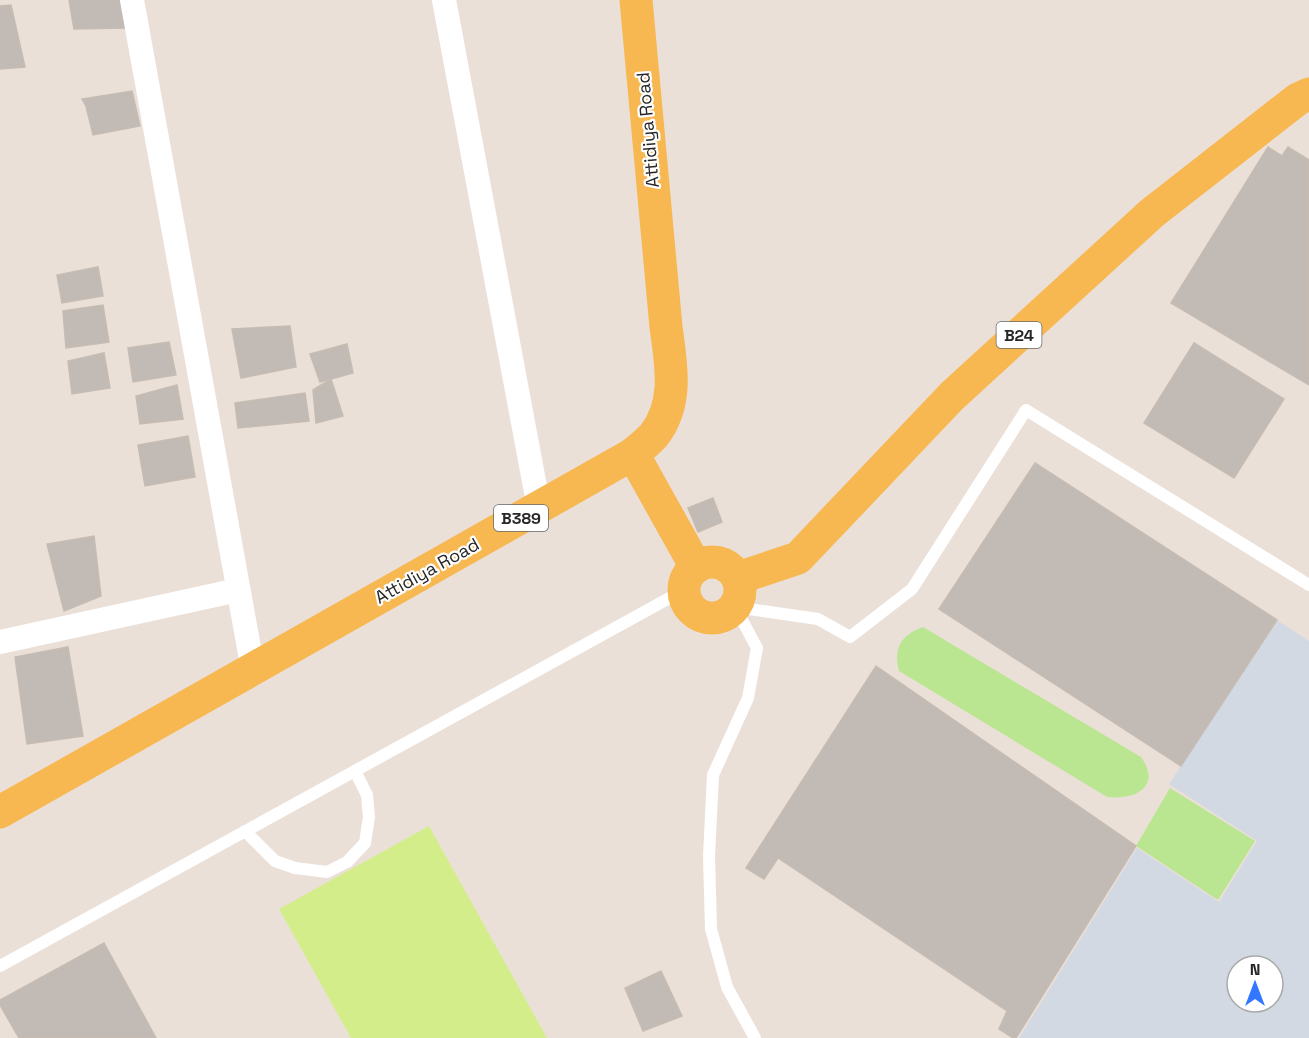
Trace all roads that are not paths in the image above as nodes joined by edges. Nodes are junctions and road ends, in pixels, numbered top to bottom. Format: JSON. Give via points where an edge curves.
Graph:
{"nodes":[{"id":1,"x":132,"y":0,"type":"edge"},
{"id":2,"x":444,"y":0,"type":"edge"},
{"id":3,"x":636,"y":0,"type":"edge"},
{"id":4,"x":1309,"y":94,"type":"edge"},
{"id":5,"x":633,"y":454,"type":"junction"},
{"id":6,"x":539,"y":508,"type":"junction"},
{"id":7,"x":690,"y":579,"type":"junction"},
{"id":8,"x":1309,"y":585,"type":"edge"},
{"id":9,"x":238,"y":590,"type":"junction"},
{"id":10,"x":737,"y":592,"type":"junction"},
{"id":11,"x":0,"y":642,"type":"edge"},
{"id":12,"x":253,"y":670,"type":"junction"},
{"id":13,"x":355,"y":771,"type":"junction"},
{"id":14,"x":0,"y":812,"type":"edge"},
{"id":15,"x":245,"y":831,"type":"junction"},
{"id":16,"x":0,"y":966,"type":"edge"},
{"id":17,"x":755,"y":1038,"type":"edge"}],
"edges":[{"from":1,"to":9,"type":"street"},
{"from":2,"to":6,"type":"street"},
{"from":3,"to":5,"type":"main road","name":"Attidiya Road","number":"B389","via":[[672,374],[670,403],[654,434]]},
{"from":4,"to":10,"type":"main road","number":"B24","via":[[1152,213],[952,396],[798,558]]},
{"from":5,"to":6,"type":"main road","name":"Attidiya Road","number":"B389"},
{"from":5,"to":7,"type":"main road","number":"B24"},
{"from":6,"to":12,"type":"main road","name":"Attidiya Road","number":"B389"},
{"from":7,"to":10,"type":"main road","via":[[713,562],[724,565],[732,570]]},
{"from":7,"to":10,"type":"main road","number":"B24","via":[[686,599],[698,615],[708,618],[728,614]]},
{"from":7,"to":13,"type":"lane"},
{"from":8,"to":10,"type":"lane","via":[[1026,410],[912,589],[850,637],[818,619]]},
{"from":9,"to":11,"type":"street"},
{"from":9,"to":12,"type":"street"},
{"from":10,"to":17,"type":"lane","via":[[757,648],[748,698],[713,775],[711,929],[727,987]]},
{"from":12,"to":14,"type":"main road","name":"Attidiya Road","number":"B389"},
{"from":13,"to":15,"type":"lane"},
{"from":13,"to":15,"type":"lane","via":[[367,795],[369,818],[365,843],[348,862],[327,872],[295,868],[275,861]]},
{"from":15,"to":16,"type":"lane"}]}
